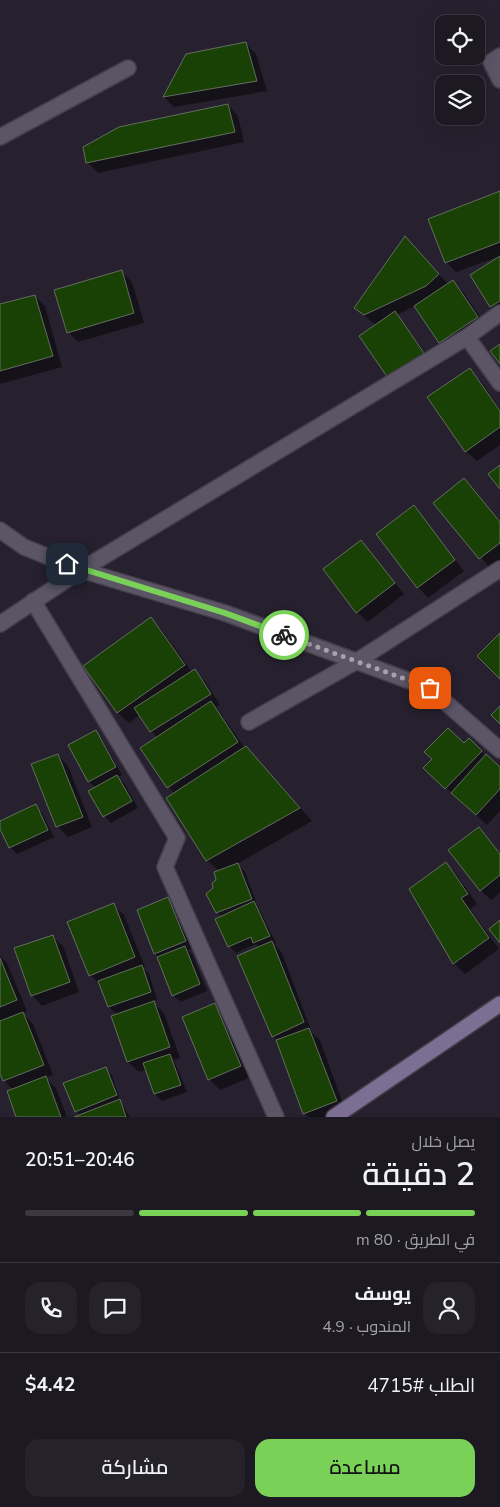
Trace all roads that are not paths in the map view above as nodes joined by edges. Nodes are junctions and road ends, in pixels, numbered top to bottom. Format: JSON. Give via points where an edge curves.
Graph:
{"nodes":[{"id":1,"x":500,"y":56,"type":"edge"},
{"id":2,"x":128,"y":68,"type":"dead end"},
{"id":3,"x":500,"y":80,"type":"edge"},
{"id":4,"x":0,"y":137,"type":"edge"},
{"id":5,"x":500,"y":314,"type":"edge"},
{"id":6,"x":468,"y":337,"type":"junction"},
{"id":7,"x":500,"y":382,"type":"edge"},
{"id":8,"x":0,"y":530,"type":"edge"},
{"id":9,"x":500,"y":569,"type":"edge"},
{"id":10,"x":81,"y":570,"type":"junction"},
{"id":11,"x":33,"y":601,"type":"junction"},
{"id":12,"x":0,"y":624,"type":"edge"},
{"id":13,"x":357,"y":661,"type":"junction"},
{"id":14,"x":250,"y":722,"type":"dead end"},
{"id":15,"x":500,"y":750,"type":"edge"},
{"id":16,"x":500,"y":1004,"type":"edge"},
{"id":17,"x":276,"y":1117,"type":"edge"},
{"id":18,"x":334,"y":1117,"type":"edge"}],
"edges":[{"from":1,"to":3,"type":"street","via":[[490,62]]},
{"from":2,"to":4,"type":"street"},
{"from":5,"to":6,"type":"street"},
{"from":6,"to":7,"type":"street"},
{"from":6,"to":10,"type":"street"},
{"from":8,"to":10,"type":"street","via":[[24,547]]},
{"from":9,"to":13,"type":"street"},
{"from":10,"to":11,"type":"street"},
{"from":10,"to":13,"type":"street","via":[[225,613]]},
{"from":11,"to":12,"type":"street"},
{"from":11,"to":17,"type":"street","via":[[177,838],[165,867]]},
{"from":13,"to":14,"type":"street"},
{"from":13,"to":15,"type":"street","via":[[430,688]]},
{"from":16,"to":18,"type":"street"}]}
